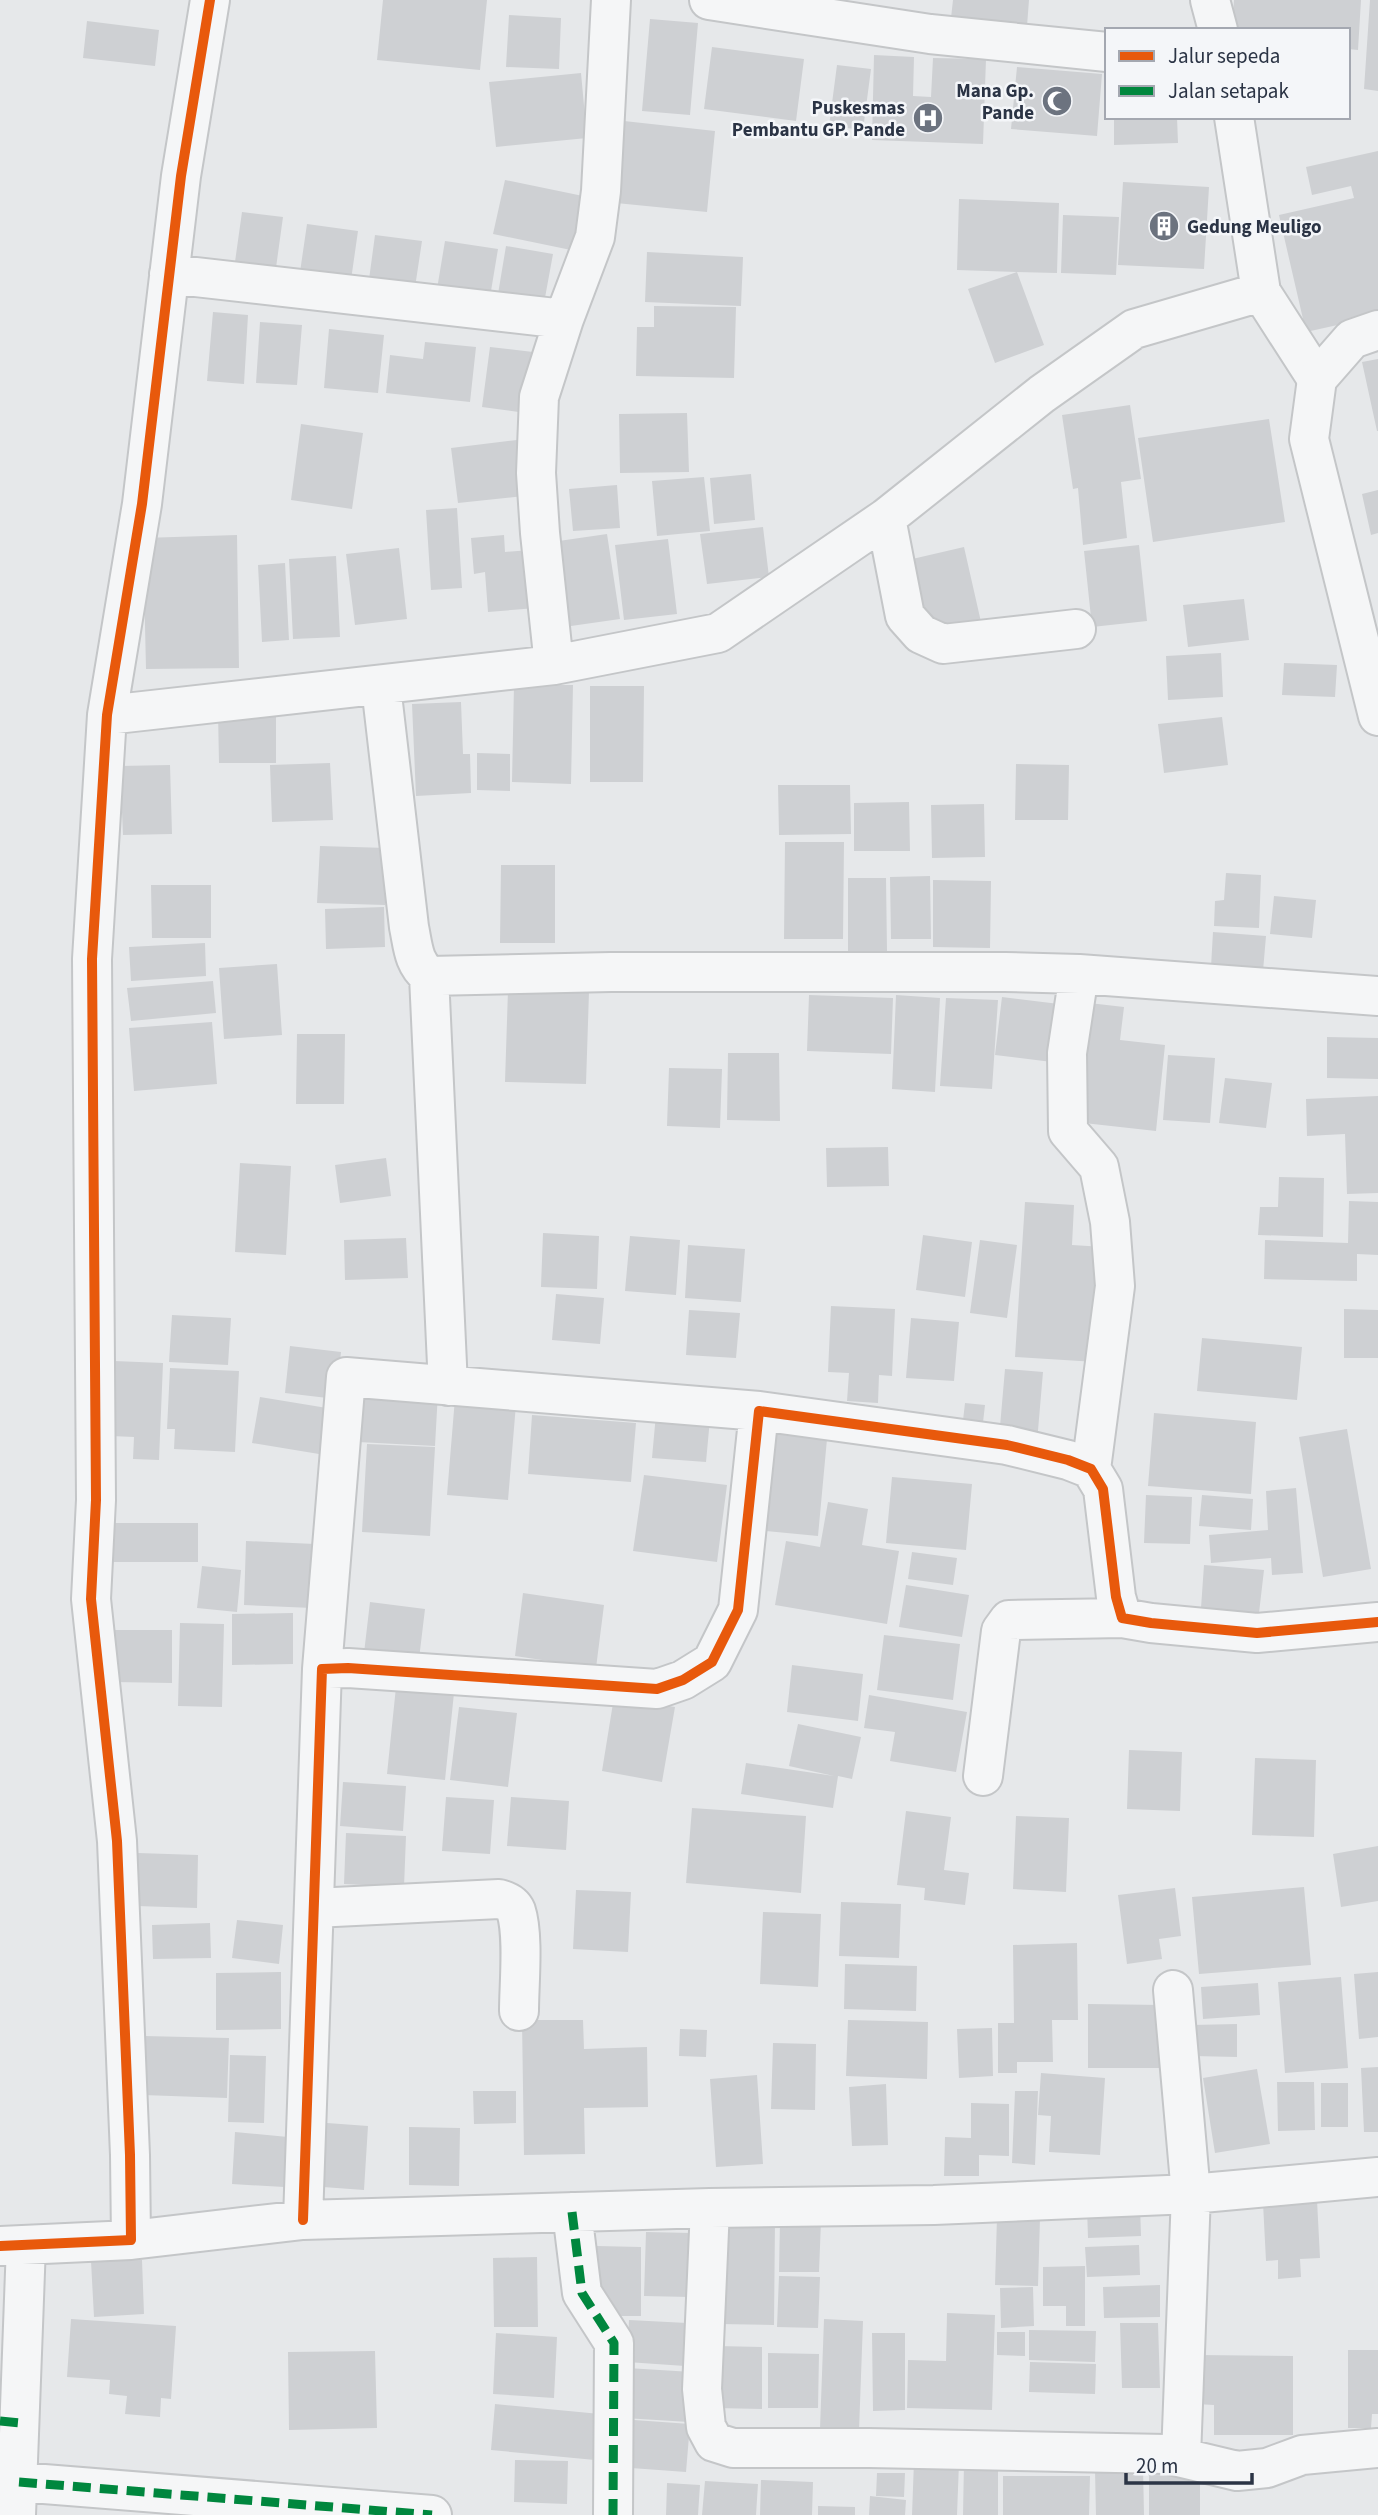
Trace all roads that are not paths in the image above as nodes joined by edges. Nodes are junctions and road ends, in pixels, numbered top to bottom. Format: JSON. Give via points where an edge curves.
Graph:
{"nodes":[{"id":1,"x":209,"y":0,"type":"edge"},
{"id":2,"x":611,"y":0,"type":"edge"},
{"id":3,"x":709,"y":0,"type":"edge"},
{"id":4,"x":1210,"y":0,"type":"edge"},
{"id":5,"x":1217,"y":28,"type":"edge"},
{"id":6,"x":1105,"y":52,"type":"edge"},
{"id":7,"x":1234,"y":119,"type":"edge"},
{"id":8,"x":169,"y":274,"type":"junction"},
{"id":9,"x":1261,"y":292,"type":"junction"},
{"id":10,"x":564,"y":319,"type":"junction"},
{"id":11,"x":1378,"y":330,"type":"edge"},
{"id":12,"x":1317,"y":379,"type":"junction"},
{"id":13,"x":886,"y":518,"type":"junction"},
{"id":14,"x":1076,"y":629,"type":"dead end"},
{"id":15,"x":554,"y":665,"type":"junction"},
{"id":16,"x":381,"y":686,"type":"junction"},
{"id":17,"x":107,"y":715,"type":"junction"},
{"id":18,"x":1378,"y":716,"type":"edge"},
{"id":19,"x":1079,"y":974,"type":"junction"},
{"id":20,"x":429,"y":976,"type":"junction"},
{"id":21,"x":1378,"y":996,"type":"edge"},
{"id":22,"x":448,"y":1386,"type":"junction"},
{"id":23,"x":759,"y":1411,"type":"junction"},
{"id":24,"x":1091,"y":1469,"type":"junction"},
{"id":25,"x":1122,"y":1618,"type":"junction"},
{"id":26,"x":1378,"y":1622,"type":"edge"},
{"id":27,"x":322,"y":1669,"type":"junction"},
{"id":28,"x":984,"y":1776,"type":"dead end"},
{"id":29,"x":314,"y":1908,"type":"junction"},
{"id":30,"x":1173,"y":1990,"type":"dead end"},
{"id":31,"x":519,"y":2011,"type":"dead end"},
{"id":32,"x":1378,"y":2177,"type":"edge"},
{"id":33,"x":1191,"y":2194,"type":"junction"},
{"id":34,"x":710,"y":2208,"type":"junction"},
{"id":35,"x":572,"y":2213,"type":"junction"},
{"id":36,"x":303,"y":2220,"type":"junction"},
{"id":37,"x":131,"y":2240,"type":"junction"},
{"id":38,"x":13,"y":2246,"type":"edge"},
{"id":39,"x":10,"y":2422,"type":"edge"},
{"id":40,"x":1378,"y":2448,"type":"edge"},
{"id":41,"x":1181,"y":2457,"type":"junction"},
{"id":42,"x":18,"y":2499,"type":"edge"},
{"id":43,"x":432,"y":2515,"type":"edge"},
{"id":44,"x":613,"y":2515,"type":"edge"}],
"edges":[{"from":1,"to":8,"type":"street"},
{"from":2,"to":10,"type":"street","via":[[595,237]]},
{"from":3,"to":6,"type":"street","via":[[930,34]]},
{"from":4,"to":5,"type":"street"},
{"from":7,"to":9,"type":"street"},
{"from":8,"to":10,"type":"street"},
{"from":8,"to":17,"type":"street","via":[[142,504]]},
{"from":9,"to":12,"type":"street"},
{"from":9,"to":13,"type":"street","via":[[1134,329],[1042,394]]},
{"from":10,"to":15,"type":"street","via":[[539,397],[536,473]]},
{"from":11,"to":12,"type":"street","via":[[1352,339]]},
{"from":12,"to":18,"type":"street","via":[[1309,439]]},
{"from":13,"to":14,"type":"street","via":[[905,616],[921,634],[943,644]]},
{"from":13,"to":15,"type":"street","via":[[718,633]]},
{"from":15,"to":16,"type":"street"},
{"from":16,"to":17,"type":"street"},
{"from":16,"to":20,"type":"street","via":[[409,926],[415,958]]},
{"from":17,"to":37,"type":"street","via":[[92,959],[96,1500],[91,1599],[117,1841]]},
{"from":19,"to":20,"type":"street"},
{"from":19,"to":21,"type":"street"},
{"from":19,"to":24,"type":"street","via":[[1067,1054],[1068,1131],[1099,1167],[1110,1222],[1115,1286]]},
{"from":20,"to":22,"type":"street"},
{"from":22,"to":23,"type":"street"},
{"from":22,"to":27,"type":"street","via":[[346,1377]]},
{"from":23,"to":24,"type":"street","via":[[1007,1445]]},
{"from":23,"to":27,"type":"street","via":[[738,1610],[712,1662],[683,1680],[657,1689]]},
{"from":24,"to":25,"type":"street","via":[[1103,1489]]},
{"from":25,"to":26,"type":"street","via":[[1257,1633]]},
{"from":25,"to":28,"type":"street","via":[[1009,1620],[1000,1631]]},
{"from":27,"to":29,"type":"street"},
{"from":29,"to":31,"type":"street","via":[[508,1901],[515,1909],[519,1930]]},
{"from":29,"to":36,"type":"street"},
{"from":30,"to":33,"type":"street"},
{"from":32,"to":33,"type":"street"},
{"from":33,"to":34,"type":"street","via":[[934,2205]]},
{"from":33,"to":41,"type":"street"},
{"from":34,"to":35,"type":"street"},
{"from":34,"to":41,"type":"street","via":[[702,2389],[706,2427],[715,2442],[733,2448]]},
{"from":35,"to":36,"type":"street"},
{"from":35,"to":44,"type":"street","via":[[582,2293],[614,2343]]},
{"from":36,"to":37,"type":"street"},
{"from":37,"to":38,"type":"street"},
{"from":38,"to":39,"type":"street"},
{"from":39,"to":42,"type":"street"},
{"from":40,"to":41,"type":"street","via":[[1302,2455],[1266,2468],[1237,2471]]},
{"from":42,"to":43,"type":"street"}]}
